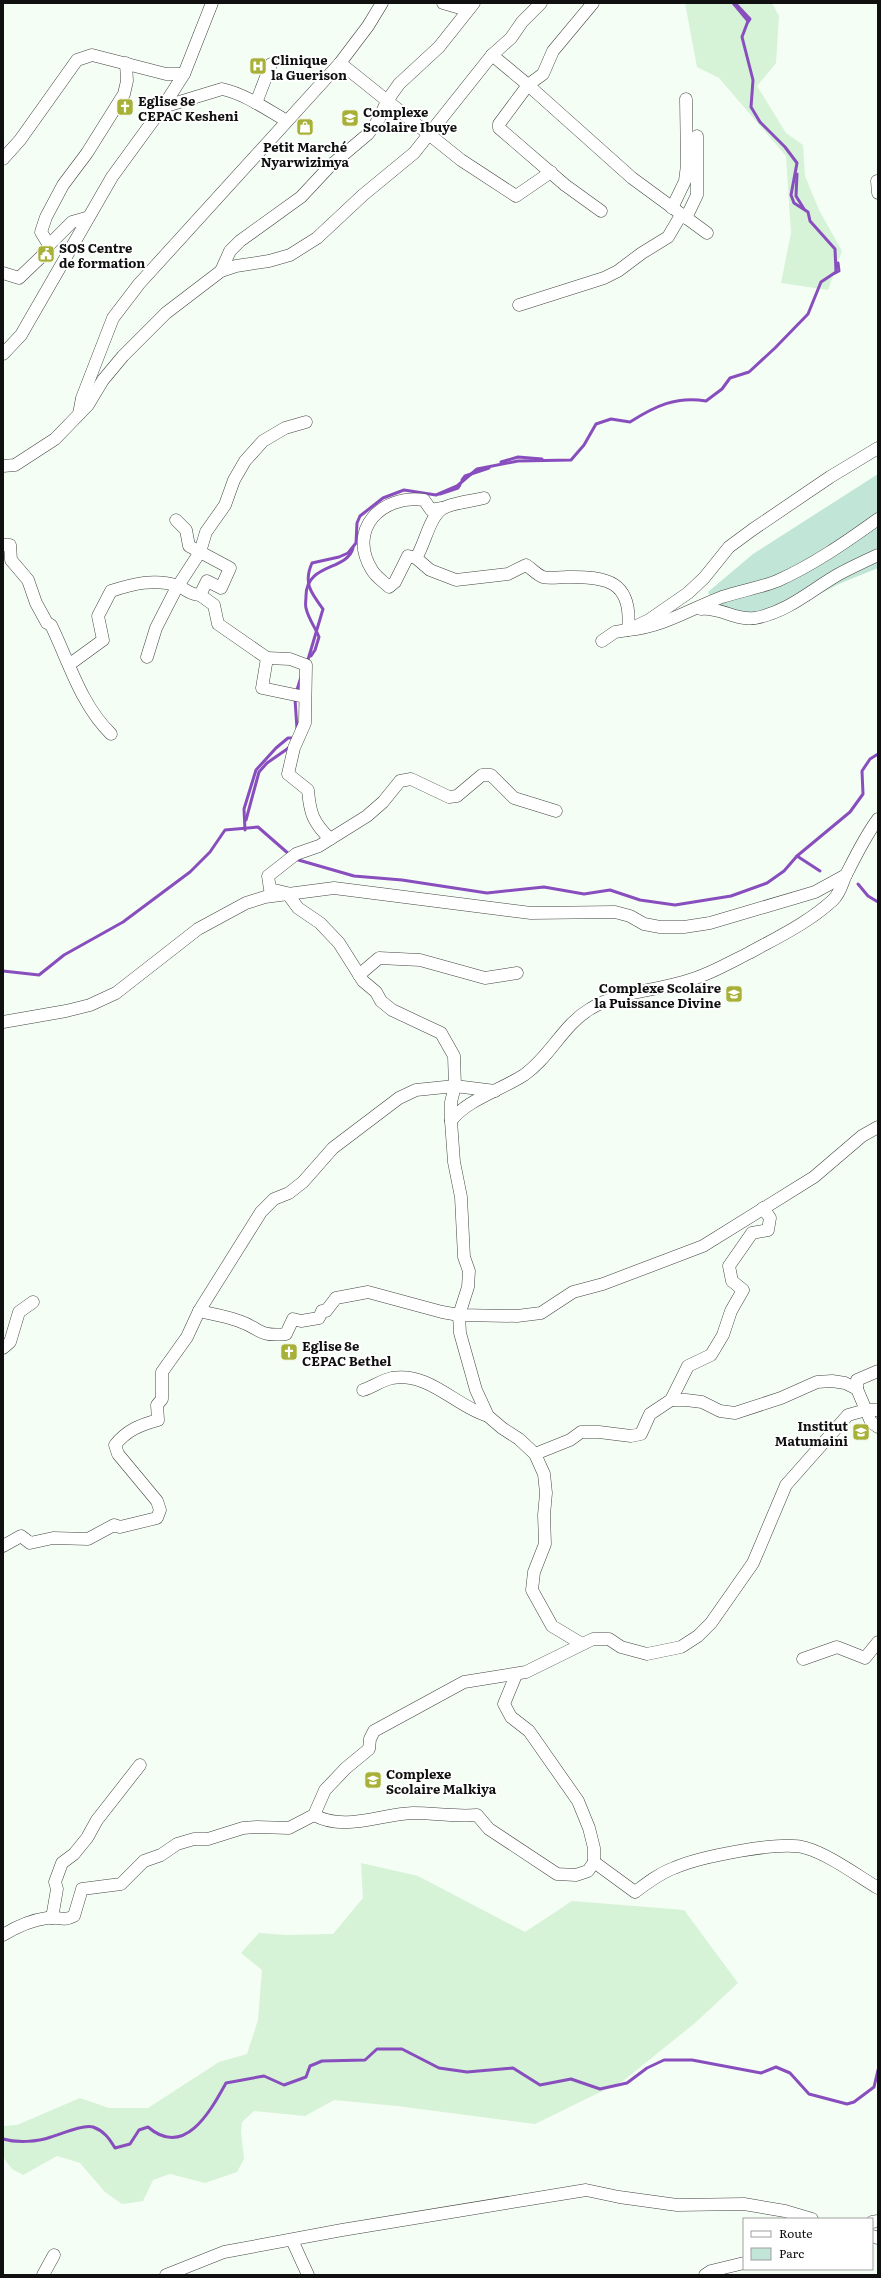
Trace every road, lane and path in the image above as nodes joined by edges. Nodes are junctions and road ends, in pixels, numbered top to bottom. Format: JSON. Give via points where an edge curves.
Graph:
{"nodes":[{"id":1,"x":212,"y":3,"type":"edge"},
{"id":2,"x":382,"y":3,"type":"edge"},
{"id":3,"x":443,"y":3,"type":"edge"},
{"id":4,"x":541,"y":3,"type":"edge"},
{"id":5,"x":593,"y":3,"type":"edge"},
{"id":6,"x":471,"y":7,"type":"edge"},
{"id":7,"x":492,"y":55,"type":"junction"},
{"id":8,"x":126,"y":63,"type":"junction"},
{"id":9,"x":340,"y":63,"type":"junction"},
{"id":10,"x":271,"y":64,"type":"dead end"},
{"id":11,"x":184,"y":74,"type":"junction"},
{"id":12,"x":528,"y":85,"type":"junction"},
{"id":13,"x":686,"y":99,"type":"dead end"},
{"id":14,"x":387,"y":101,"type":"junction"},
{"id":15,"x":256,"y":103,"type":"junction"},
{"id":16,"x":162,"y":108,"type":"junction"},
{"id":17,"x":287,"y":121,"type":"junction"},
{"id":18,"x":429,"y":135,"type":"junction"},
{"id":19,"x":697,"y":136,"type":"dead end"},
{"id":20,"x":3,"y":159,"type":"edge"},
{"id":21,"x":551,"y":172,"type":"junction"},
{"id":22,"x":601,"y":211,"type":"dead end"},
{"id":23,"x":680,"y":214,"type":"junction"},
{"id":24,"x":86,"y":218,"type":"junction"},
{"id":25,"x":707,"y":233,"type":"dead end"},
{"id":26,"x":49,"y":245,"type":"junction"},
{"id":27,"x":221,"y":271,"type":"junction"},
{"id":28,"x":3,"y":273,"type":"edge"},
{"id":29,"x":519,"y":305,"type":"dead end"},
{"id":30,"x":3,"y":354,"type":"edge"},
{"id":31,"x":79,"y":415,"type":"junction"},
{"id":32,"x":306,"y":422,"type":"dead end"},
{"id":33,"x":878,"y":448,"type":"edge"},
{"id":34,"x":3,"y":466,"type":"edge"},
{"id":35,"x":484,"y":498,"type":"dead end"},
{"id":36,"x":442,"y":508,"type":"junction"},
{"id":37,"x":878,"y":519,"type":"edge"},
{"id":38,"x":176,"y":520,"type":"dead end"},
{"id":39,"x":3,"y":545,"type":"edge"},
{"id":40,"x":200,"y":552,"type":"junction"},
{"id":41,"x":878,"y":555,"type":"edge"},
{"id":42,"x":416,"y":558,"type":"junction"},
{"id":43,"x":178,"y":586,"type":"junction"},
{"id":44,"x":200,"y":595,"type":"junction"},
{"id":45,"x":664,"y":609,"type":"junction"},
{"id":46,"x":693,"y":609,"type":"junction"},
{"id":47,"x":628,"y":630,"type":"junction"},
{"id":48,"x":602,"y":641,"type":"dead end"},
{"id":49,"x":147,"y":657,"type":"dead end"},
{"id":50,"x":267,"y":658,"type":"junction"},
{"id":51,"x":70,"y":664,"type":"junction"},
{"id":52,"x":305,"y":697,"type":"junction"},
{"id":53,"x":111,"y":734,"type":"dead end"},
{"id":54,"x":556,"y":812,"type":"dead end"},
{"id":55,"x":878,"y":819,"type":"edge"},
{"id":56,"x":330,"y":839,"type":"junction"},
{"id":57,"x":846,"y":875,"type":"junction"},
{"id":58,"x":287,"y":894,"type":"junction"},
{"id":59,"x":517,"y":973,"type":"dead end"},
{"id":60,"x":358,"y":975,"type":"junction"},
{"id":61,"x":3,"y":1022,"type":"edge"},
{"id":62,"x":455,"y":1086,"type":"junction"},
{"id":63,"x":495,"y":1091,"type":"junction"},
{"id":64,"x":451,"y":1121,"type":"junction"},
{"id":65,"x":878,"y":1126,"type":"edge"},
{"id":66,"x":763,"y":1208,"type":"junction"},
{"id":67,"x":33,"y":1302,"type":"dead end"},
{"id":68,"x":199,"y":1311,"type":"junction"},
{"id":69,"x":459,"y":1314,"type":"junction"},
{"id":70,"x":3,"y":1348,"type":"edge"},
{"id":71,"x":878,"y":1371,"type":"edge"},
{"id":72,"x":857,"y":1389,"type":"junction"},
{"id":73,"x":363,"y":1390,"type":"dead end"},
{"id":74,"x":671,"y":1400,"type":"junction"},
{"id":75,"x":866,"y":1410,"type":"junction"},
{"id":76,"x":878,"y":1410,"type":"edge"},
{"id":77,"x":488,"y":1416,"type":"junction"},
{"id":78,"x":878,"y":1427,"type":"edge"},
{"id":79,"x":535,"y":1454,"type":"junction"},
{"id":80,"x":3,"y":1546,"type":"edge"},
{"id":81,"x":878,"y":1642,"type":"edge"},
{"id":82,"x":582,"y":1644,"type":"junction"},
{"id":83,"x":803,"y":1659,"type":"dead end"},
{"id":84,"x":516,"y":1675,"type":"junction"},
{"id":85,"x":140,"y":1765,"type":"dead end"},
{"id":86,"x":314,"y":1815,"type":"junction"},
{"id":87,"x":594,"y":1862,"type":"junction"},
{"id":88,"x":878,"y":1888,"type":"edge"},
{"id":89,"x":52,"y":1918,"type":"junction"},
{"id":90,"x":3,"y":1935,"type":"edge"},
{"id":91,"x":809,"y":2218,"type":"edge"},
{"id":92,"x":292,"y":2240,"type":"junction"},
{"id":93,"x":54,"y":2255,"type":"dead end"},
{"id":94,"x":743,"y":2263,"type":"edge"},
{"id":95,"x":43,"y":2275,"type":"edge"},
{"id":96,"x":166,"y":2275,"type":"edge"},
{"id":97,"x":308,"y":2275,"type":"edge"},
{"id":98,"x":704,"y":2275,"type":"edge"}],
"edges":[{"from":1,"to":11,"type":"street"},
{"from":2,"to":9,"type":"street"},
{"from":3,"to":6,"type":"street"},
{"from":4,"to":7,"type":"street"},
{"from":5,"to":12,"type":"street","via":[[554,51],[543,74]]},
{"from":6,"to":14,"type":"street","via":[[439,47],[399,84]]},
{"from":7,"to":12,"type":"street"},
{"from":7,"to":18,"type":"street"},
{"from":8,"to":11,"type":"street","via":[[166,74]]},
{"from":8,"to":20,"type":"street","via":[[92,55],[77,60],[20,140]]},
{"from":8,"to":26,"type":"street","via":[[127,82],[124,94],[87,153],[63,185],[46,217],[42,232]]},
{"from":9,"to":14,"type":"street"},
{"from":9,"to":17,"type":"street"},
{"from":10,"to":15,"type":"street"},
{"from":11,"to":16,"type":"street"},
{"from":12,"to":21,"type":"street","via":[[499,124],[499,128]]},
{"from":12,"to":23,"type":"street","via":[[632,178]]},
{"from":13,"to":23,"type":"street","via":[[685,181]]},
{"from":14,"to":18,"type":"street"},
{"from":14,"to":27,"type":"street","via":[[379,119],[368,134],[330,166],[301,197],[240,241],[230,251]]},
{"from":15,"to":16,"type":"street","via":[[222,89]]},
{"from":15,"to":17,"type":"street"},
{"from":16,"to":24,"type":"street"},
{"from":17,"to":31,"type":"street","via":[[138,284],[113,318],[82,398]]},
{"from":18,"to":21,"type":"street","via":[[461,160],[516,196]]},
{"from":18,"to":27,"type":"street","via":[[409,157],[309,245],[283,257]]},
{"from":19,"to":23,"type":"street","via":[[698,190]]},
{"from":21,"to":22,"type":"street"},
{"from":23,"to":25,"type":"street"},
{"from":23,"to":29,"type":"street","via":[[668,237],[642,252],[618,271],[604,278]]},
{"from":24,"to":26,"type":"street","via":[[72,222]]},
{"from":24,"to":30,"type":"street","via":[[38,308],[21,335]]},
{"from":26,"to":28,"type":"street","via":[[41,257],[19,278]]},
{"from":27,"to":31,"type":"street","via":[[166,313],[122,356]]},
{"from":31,"to":34,"type":"street","via":[[47,445],[15,465]]},
{"from":32,"to":40,"type":"street","via":[[286,428],[263,441],[245,461],[234,480],[225,505],[206,532]]},
{"from":33,"to":45,"type":"street","via":[[752,530],[730,547],[688,593]]},
{"from":35,"to":36,"type":"street"},
{"from":36,"to":42,"type":"street","via":[[434,516],[425,543]]},
{"from":36,"to":42,"type":"street","via":[[431,510],[424,500],[400,499],[384,506],[372,516],[365,532],[365,548],[375,574],[390,587],[408,556]]},
{"from":37,"to":46,"type":"street","via":[[800,571],[776,582],[722,597]]},
{"from":38,"to":40,"type":"street","via":[[186,530],[190,546]]},
{"from":39,"to":51,"type":"street","via":[[10,545],[11,560],[28,580],[36,603],[47,623],[51,625]]},
{"from":40,"to":43,"type":"street"},
{"from":40,"to":44,"type":"street","via":[[230,568],[221,588],[207,581]]},
{"from":41,"to":46,"type":"street","via":[[839,574],[786,608],[754,618],[740,617],[720,610]]},
{"from":42,"to":47,"type":"street","via":[[430,570],[456,580],[508,574],[526,565],[544,578],[591,576],[612,582],[622,593],[629,608]]},
{"from":43,"to":44,"type":"street","via":[[192,595]]},
{"from":43,"to":49,"type":"street","via":[[156,628]]},
{"from":43,"to":51,"type":"street","via":[[144,582],[111,591],[98,616],[103,640]]},
{"from":44,"to":50,"type":"street","via":[[214,605],[218,624]]},
{"from":45,"to":46,"type":"street"},
{"from":45,"to":47,"type":"street"},
{"from":46,"to":47,"type":"street","via":[[666,623]]},
{"from":47,"to":48,"type":"street","via":[[615,632]]},
{"from":50,"to":52,"type":"street","via":[[290,660],[306,665]]},
{"from":50,"to":52,"type":"street","via":[[262,688]]},
{"from":51,"to":53,"type":"street","via":[[76,682],[96,720]]},
{"from":52,"to":56,"type":"street","via":[[306,723],[294,748],[288,774],[308,790],[309,810],[313,821]]},
{"from":54,"to":56,"type":"street","via":[[514,798],[491,775],[482,775],[457,796],[449,797],[411,779],[400,782],[367,816]]},
{"from":55,"to":57,"type":"street","via":[[860,846]]},
{"from":56,"to":58,"type":"street","via":[[292,857],[268,876],[270,889]]},
{"from":57,"to":58,"type":"street","via":[[815,892],[710,923],[684,927],[649,925],[614,912],[531,912],[334,888]]},
{"from":57,"to":63,"type":"street","via":[[842,888],[834,899],[804,923],[708,974],[618,997],[590,1009],[568,1028],[533,1068]]},
{"from":58,"to":60,"type":"street","via":[[298,908],[320,923],[339,942]]},
{"from":58,"to":61,"type":"street","via":[[265,897],[222,915],[198,929],[116,993],[97,1002],[66,1011]]},
{"from":59,"to":60,"type":"street","via":[[485,978],[420,960],[379,958]]},
{"from":60,"to":62,"type":"street","via":[[392,1010],[441,1033],[454,1056]]},
{"from":62,"to":63,"type":"street"},
{"from":62,"to":64,"type":"street","via":[[450,1102]]},
{"from":62,"to":68,"type":"street","via":[[416,1090],[399,1098],[333,1148],[289,1193],[274,1199],[251,1226]]},
{"from":63,"to":64,"type":"street","via":[[459,1110]]},
{"from":64,"to":69,"type":"street","via":[[454,1162],[461,1197],[464,1257],[469,1271],[468,1287]]},
{"from":65,"to":66,"type":"street","via":[[862,1136],[814,1177]]},
{"from":66,"to":69,"type":"street","via":[[703,1246],[603,1284],[573,1292],[541,1313],[518,1316]]},
{"from":66,"to":74,"type":"street","via":[[770,1218],[768,1230],[752,1233],[729,1266],[732,1281],[743,1290],[731,1311],[723,1335],[711,1355],[688,1366]]},
{"from":67,"to":70,"type":"street","via":[[19,1312],[10,1342]]},
{"from":68,"to":69,"type":"street","via":[[240,1321],[271,1336],[286,1334],[293,1319],[301,1321],[319,1318],[322,1311],[326,1311],[336,1298],[368,1292],[442,1312]]},
{"from":68,"to":80,"type":"street","via":[[186,1337],[162,1372],[162,1399],[157,1405],[158,1420],[137,1426],[115,1445],[118,1454],[157,1501],[160,1510],[158,1518],[120,1527],[114,1526],[88,1539],[53,1538],[30,1543],[21,1536]]},
{"from":69,"to":77,"type":"street","via":[[465,1354]]},
{"from":71,"to":72,"type":"street","via":[[857,1380]]},
{"from":72,"to":74,"type":"street","via":[[839,1382],[817,1382],[781,1398],[735,1413],[720,1411],[702,1402]]},
{"from":72,"to":75,"type":"street"},
{"from":73,"to":77,"type":"street","via":[[391,1378],[406,1378],[423,1382],[454,1397],[474,1412]]},
{"from":74,"to":79,"type":"street","via":[[650,1414],[641,1434],[631,1436],[581,1432],[557,1447]]},
{"from":75,"to":76,"type":"street"},
{"from":75,"to":78,"type":"street","via":[[871,1422]]},
{"from":75,"to":82,"type":"street","via":[[848,1415],[786,1485],[753,1563],[711,1623],[698,1636],[681,1647],[647,1654],[633,1652],[609,1639],[593,1639]]},
{"from":77,"to":79,"type":"street","via":[[519,1438]]},
{"from":79,"to":82,"type":"street","via":[[544,1474],[545,1544],[534,1572],[532,1590],[552,1626]]},
{"from":81,"to":83,"type":"street","via":[[865,1658],[837,1647]]},
{"from":82,"to":84,"type":"street"},
{"from":84,"to":86,"type":"street","via":[[464,1682],[374,1731],[369,1749],[325,1790]]},
{"from":84,"to":87,"type":"street","via":[[504,1704],[511,1717],[529,1730],[578,1801],[589,1828],[594,1848]]},
{"from":85,"to":89,"type":"street","via":[[97,1820],[87,1838],[74,1854],[62,1863],[55,1882],[57,1889]]},
{"from":86,"to":87,"type":"street","via":[[354,1824],[397,1814],[477,1815],[489,1830],[557,1874],[576,1875],[588,1871]]},
{"from":86,"to":89,"type":"street","via":[[289,1828],[243,1828],[208,1839],[194,1839],[177,1844],[161,1855],[144,1861],[121,1884],[82,1889],[74,1916],[68,1919]]},
{"from":87,"to":88,"type":"street","via":[[635,1892],[651,1879],[674,1867],[724,1854],[772,1846],[806,1847]]},
{"from":89,"to":90,"type":"street","via":[[16,1927]]},
{"from":91,"to":92,"type":"street","via":[[744,2204],[677,2205],[586,2190]]},
{"from":92,"to":96,"type":"street","via":[[224,2252]]},
{"from":92,"to":97,"type":"street"},
{"from":93,"to":95,"type":"street"},
{"from":94,"to":98,"type":"street"}]}
